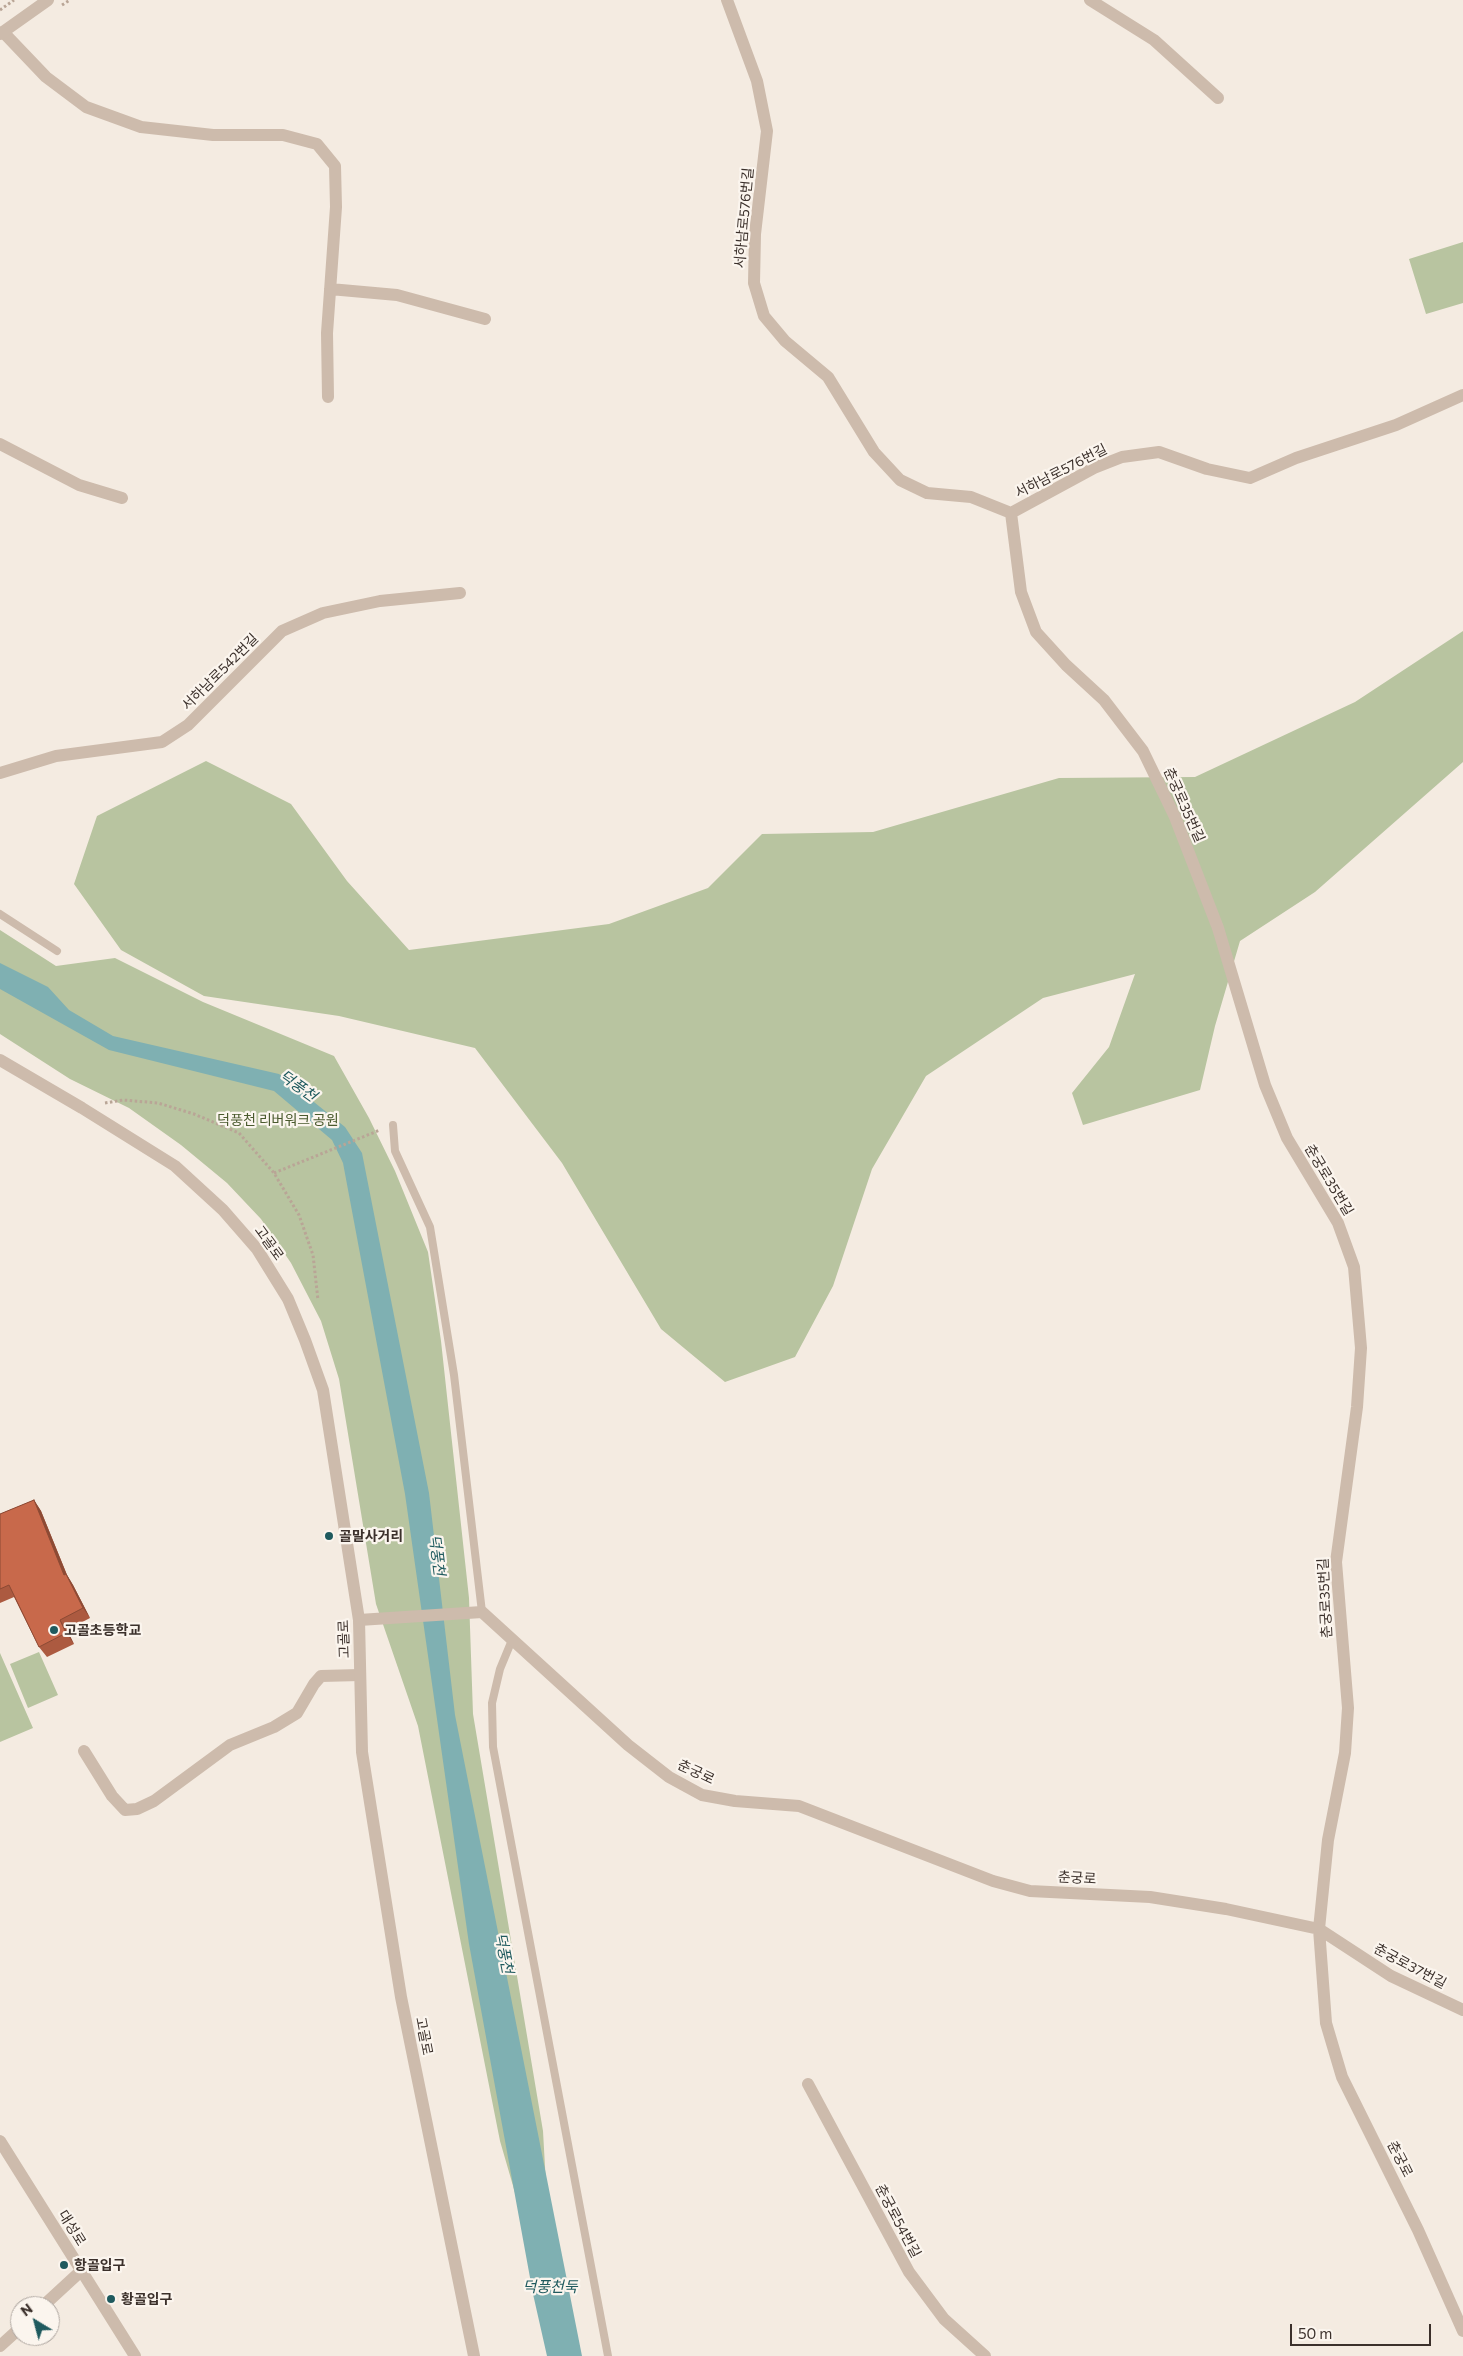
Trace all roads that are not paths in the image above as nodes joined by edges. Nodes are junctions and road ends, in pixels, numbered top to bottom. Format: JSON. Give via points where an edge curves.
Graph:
{"nodes":[{"id":1,"x":48,"y":0,"type":"edge"},
{"id":2,"x":727,"y":0,"type":"edge"},
{"id":3,"x":1090,"y":0,"type":"edge"},
{"id":4,"x":1,"y":33,"type":"edge"},
{"id":5,"x":1218,"y":98,"type":"dead end"},
{"id":6,"x":330,"y":289,"type":"junction"},
{"id":7,"x":485,"y":319,"type":"dead end"},
{"id":8,"x":1463,"y":395,"type":"edge"},
{"id":9,"x":328,"y":397,"type":"dead end"},
{"id":10,"x":0,"y":444,"type":"edge"},
{"id":11,"x":122,"y":498,"type":"dead end"},
{"id":12,"x":1011,"y":513,"type":"junction"},
{"id":13,"x":460,"y":593,"type":"dead end"},
{"id":14,"x":0,"y":773,"type":"edge"},
{"id":15,"x":0,"y":914,"type":"edge"},
{"id":16,"x":56,"y":951,"type":"dead end"},
{"id":17,"x":0,"y":1060,"type":"edge"},
{"id":18,"x":393,"y":1125,"type":"road end"},
{"id":19,"x":482,"y":1612,"type":"junction"},
{"id":20,"x":359,"y":1620,"type":"junction"},
{"id":21,"x":512,"y":1640,"type":"junction"},
{"id":22,"x":360,"y":1675,"type":"junction"},
{"id":23,"x":84,"y":1752,"type":"dead end"},
{"id":24,"x":1319,"y":1929,"type":"junction"},
{"id":25,"x":1463,"y":2010,"type":"edge"},
{"id":26,"x":808,"y":2084,"type":"dead end"},
{"id":27,"x":0,"y":2141,"type":"edge"},
{"id":28,"x":81,"y":2271,"type":"junction"},
{"id":29,"x":54,"y":2296,"type":"edge"},
{"id":30,"x":1463,"y":2331,"type":"edge"},
{"id":31,"x":10,"y":2337,"type":"edge"},
{"id":32,"x":0,"y":2346,"type":"edge"},
{"id":33,"x":135,"y":2356,"type":"edge"},
{"id":34,"x":474,"y":2356,"type":"edge"},
{"id":35,"x":608,"y":2356,"type":"edge"},
{"id":36,"x":985,"y":2356,"type":"edge"}],
"edges":[{"from":1,"to":4,"type":"street"},
{"from":2,"to":12,"type":"street","name":"서하남로576번길","via":[[757,81],[767,131],[755,234],[754,283],[764,316],[785,341],[828,377],[874,452],[900,480],[927,493],[971,497]]},
{"from":3,"to":5,"type":"street","via":[[1154,40]]},
{"from":4,"to":6,"type":"street","via":[[46,77],[86,107],[141,127],[213,135],[283,135],[317,144],[335,166],[336,207]]},
{"from":6,"to":7,"type":"street","via":[[397,295]]},
{"from":6,"to":9,"type":"street"},
{"from":8,"to":12,"type":"street","name":"서하남로576번길","via":[[1396,425],[1296,458],[1250,478],[1207,469],[1159,452],[1122,457],[1094,468]]},
{"from":10,"to":11,"type":"street","via":[[79,484]]},
{"from":12,"to":24,"type":"street","name":"춘궁로35번길","via":[[1021,592],[1036,632],[1104,700],[1143,751],[1175,816],[1218,928],[1265,1085],[1287,1138],[1338,1223],[1354,1267],[1361,1348],[1357,1407],[1336,1562],[1348,1708],[1346,1744],[1328,1840]]},
{"from":13,"to":14,"type":"street","name":"서하남로542번길","via":[[380,601],[323,613],[282,631],[188,725],[162,742],[56,756]]},
{"from":15,"to":16,"type":"lane"},
{"from":17,"to":20,"type":"street","name":"고골로","via":[[175,1166],[223,1210],[257,1249],[288,1299],[324,1390]]},
{"from":18,"to":19,"type":"lane","via":[[395,1151],[430,1227],[454,1376]]},
{"from":19,"to":20,"type":"street"},
{"from":19,"to":21,"type":"street","name":"춘궁로"},
{"from":20,"to":22,"type":"street","name":"고골로"},
{"from":21,"to":24,"type":"street","name":"춘궁로","via":[[635,1750],[669,1777],[702,1795],[799,1806],[994,1881],[1030,1891],[1150,1898],[1226,1909]]},
{"from":21,"to":35,"type":"lane","via":[[500,1669],[492,1703],[493,1747]]},
{"from":22,"to":23,"type":"street","via":[[322,1676],[297,1713],[274,1727],[230,1744],[154,1801],[137,1809],[125,1810],[112,1796]]},
{"from":22,"to":34,"type":"street","name":"고골로","via":[[362,1752],[401,1997]]},
{"from":24,"to":25,"type":"street","name":"춘궁로37번길","via":[[1391,1976]]},
{"from":24,"to":30,"type":"street","name":"춘궁로","via":[[1326,2024],[1342,2078],[1418,2230]]},
{"from":26,"to":36,"type":"street","name":"춘궁로54번길","via":[[909,2272],[944,2319]]},
{"from":27,"to":28,"type":"street","name":"대성로"},
{"from":28,"to":29,"type":"street"},
{"from":28,"to":33,"type":"street","name":"대성로"},
{"from":31,"to":32,"type":"street"}]}
